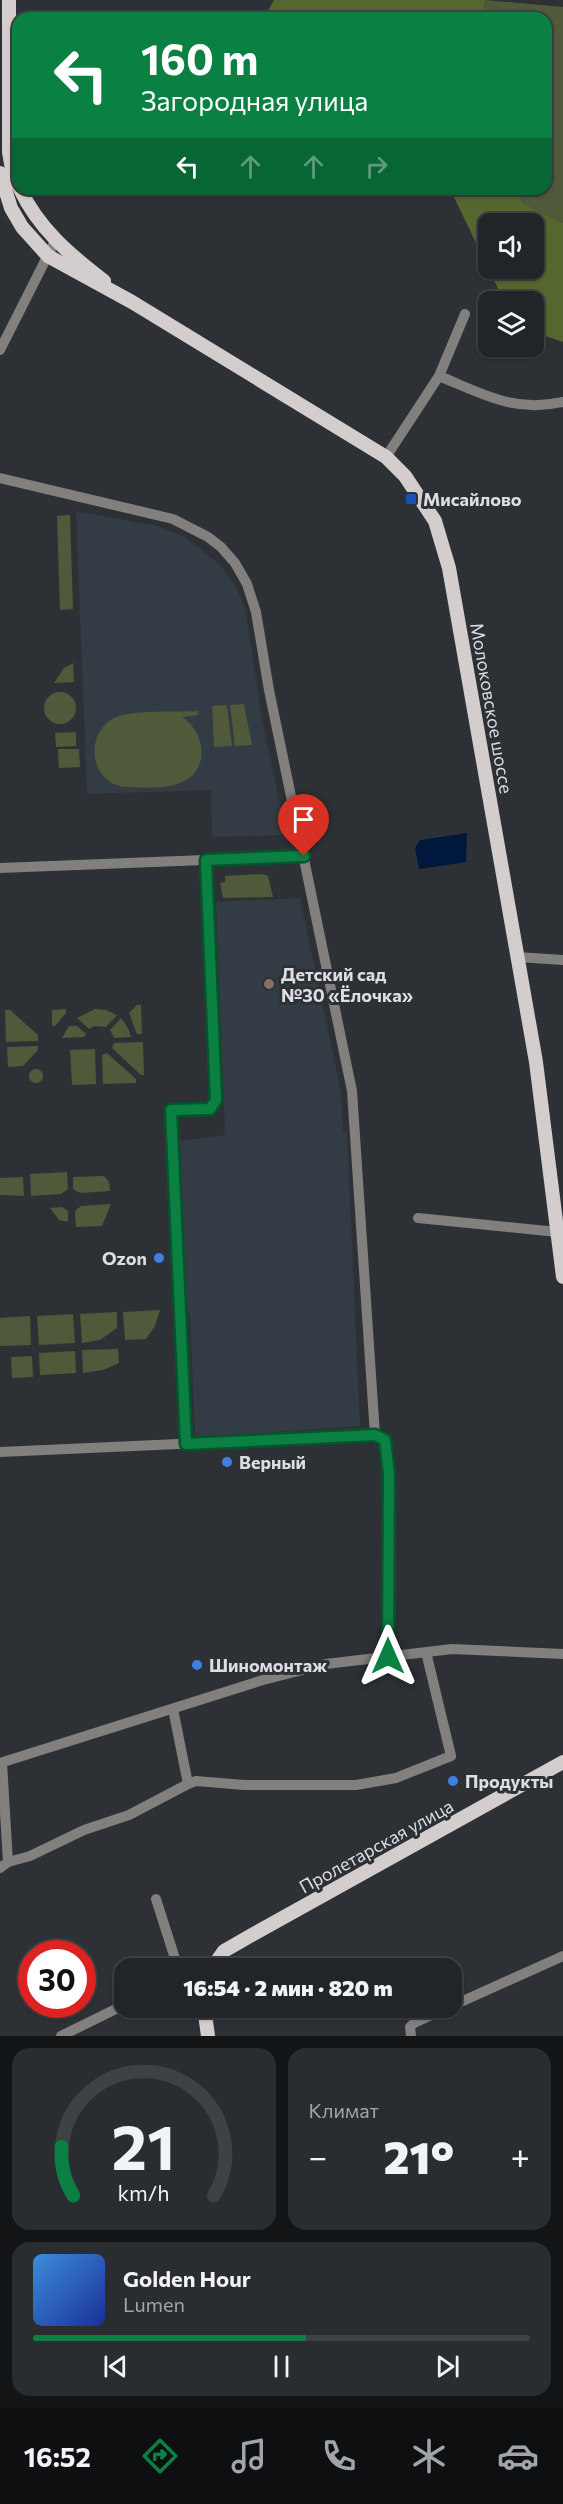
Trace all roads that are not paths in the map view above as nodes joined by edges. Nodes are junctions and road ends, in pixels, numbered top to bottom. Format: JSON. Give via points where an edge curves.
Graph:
{"nodes":[{"id":1,"x":9,"y":0,"type":"edge"},
{"id":2,"x":4,"y":24,"type":"edge"},
{"id":3,"x":12,"y":162,"type":"edge"},
{"id":4,"x":0,"y":173,"type":"edge"},
{"id":5,"x":24,"y":195,"type":"edge"},
{"id":6,"x":55,"y":241,"type":"junction"},
{"id":7,"x":48,"y":256,"type":"junction"},
{"id":8,"x":132,"y":302,"type":"junction"},
{"id":9,"x":465,"y":314,"type":"dead end"},
{"id":10,"x":0,"y":350,"type":"edge"},
{"id":11,"x":439,"y":376,"type":"junction"},
{"id":12,"x":563,"y":402,"type":"edge"},
{"id":13,"x":386,"y":457,"type":"junction"},
{"id":14,"x":0,"y":478,"type":"edge"},
{"id":15,"x":304,"y":856,"type":"junction"},
{"id":16,"x":206,"y":860,"type":"junction"},
{"id":17,"x":0,"y":868,"type":"edge"},
{"id":18,"x":517,"y":957,"type":"junction"},
{"id":19,"x":563,"y":960,"type":"edge"},
{"id":20,"x":418,"y":1218,"type":"dead end"},
{"id":21,"x":557,"y":1232,"type":"junction"},
{"id":22,"x":563,"y":1271,"type":"edge"},
{"id":23,"x":563,"y":1277,"type":"edge"},
{"id":24,"x":375,"y":1435,"type":"junction"},
{"id":25,"x":186,"y":1444,"type":"junction"},
{"id":26,"x":0,"y":1452,"type":"edge"},
{"id":27,"x":426,"y":1652,"type":"junction"},
{"id":28,"x":563,"y":1654,"type":"edge"},
{"id":29,"x":388,"y":1656,"type":"junction"},
{"id":30,"x":173,"y":1708,"type":"junction"},
{"id":31,"x":563,"y":1762,"type":"edge"},
{"id":32,"x":1,"y":1763,"type":"edge"},
{"id":33,"x":188,"y":1784,"type":"junction"},
{"id":34,"x":4,"y":1865,"type":"edge"},
{"id":35,"x":156,"y":1899,"type":"dead end"},
{"id":36,"x":563,"y":1956,"type":"edge"},
{"id":37,"x":175,"y":1958,"type":"edge"},
{"id":38,"x":220,"y":1958,"type":"edge"},
{"id":39,"x":114,"y":2010,"type":"edge"},
{"id":40,"x":206,"y":2018,"type":"edge"},
{"id":41,"x":61,"y":2036,"type":"edge"},
{"id":42,"x":208,"y":2036,"type":"edge"},
{"id":43,"x":411,"y":2036,"type":"edge"}],
"edges":[{"from":1,"to":2,"type":"main road","name":"Молоковское шоссе"},
{"from":2,"to":3,"type":"main road","name":"Молоковское шоссе"},
{"from":4,"to":7,"type":"main road","name":"Молоковское шоссе","via":[[11,208]]},
{"from":5,"to":6,"type":"main road","name":"Молоковское шоссе"},
{"from":6,"to":7,"type":"street"},
{"from":6,"to":8,"type":"main road","name":"Молоковское шоссе"},
{"from":7,"to":8,"type":"main road","name":"Молоковское шоссе"},
{"from":7,"to":10,"type":"street"},
{"from":8,"to":13,"type":"main road","name":"Молоковское шоссе"},
{"from":9,"to":11,"type":"street"},
{"from":11,"to":12,"type":"street","via":[[513,405]]},
{"from":11,"to":13,"type":"street"},
{"from":13,"to":18,"type":"main road","name":"Молоковское шоссе","via":[[405,476],[435,521],[449,568]]},
{"from":14,"to":15,"type":"street","via":[[172,519],[208,537],[235,563],[252,598]]},
{"from":15,"to":16,"type":"street"},
{"from":15,"to":24,"type":"street","via":[[352,1091]]},
{"from":16,"to":17,"type":"street"},
{"from":16,"to":25,"type":"street","via":[[216,1100],[210,1109],[171,1110]]},
{"from":18,"to":19,"type":"street"},
{"from":18,"to":21,"type":"main road","name":"Молоковское шоссе","via":[[536,1062]]},
{"from":20,"to":21,"type":"street"},
{"from":21,"to":22,"type":"main road","name":"Молоковское шоссе"},
{"from":22,"to":23,"type":"main road","name":"Молоковское шоссе"},
{"from":24,"to":25,"type":"street"},
{"from":24,"to":29,"type":"street","via":[[385,1440],[389,1474]]},
{"from":25,"to":26,"type":"street"},
{"from":27,"to":28,"type":"street","via":[[452,1649]]},
{"from":27,"to":29,"type":"street"},
{"from":27,"to":33,"type":"street","via":[[451,1756],[396,1778],[356,1785],[196,1781]]},
{"from":29,"to":30,"type":"street","via":[[326,1664]]},
{"from":30,"to":32,"type":"street"},
{"from":30,"to":33,"type":"street"},
{"from":31,"to":38,"type":"main road","name":"Пролетарская улица","via":[[250,1936]]},
{"from":32,"to":34,"type":"street"},
{"from":33,"to":34,"type":"street","via":[[129,1815]]},
{"from":35,"to":37,"type":"street"},
{"from":36,"to":43,"type":"street","via":[[414,2023]]},
{"from":39,"to":41,"type":"street"},
{"from":40,"to":42,"type":"main road"}]}
